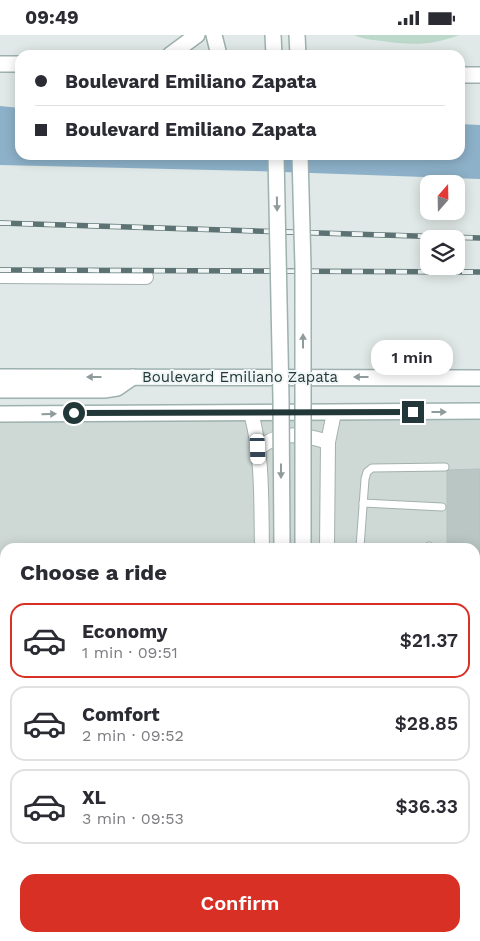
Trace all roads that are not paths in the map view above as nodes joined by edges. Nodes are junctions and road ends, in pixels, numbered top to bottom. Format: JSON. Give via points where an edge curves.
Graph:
{"nodes":[{"id":1,"x":197,"y":35,"type":"edge"},
{"id":2,"x":214,"y":35,"type":"edge"},
{"id":3,"x":273,"y":35,"type":"edge"},
{"id":4,"x":297,"y":35,"type":"edge"},
{"id":5,"x":177,"y":50,"type":"edge"},
{"id":6,"x":218,"y":50,"type":"edge"},
{"id":7,"x":274,"y":50,"type":"edge"},
{"id":8,"x":298,"y":50,"type":"edge"},
{"id":9,"x":0,"y":64,"type":"edge"},
{"id":10,"x":15,"y":64,"type":"edge"},
{"id":11,"x":465,"y":75,"type":"edge"},
{"id":12,"x":480,"y":75,"type":"edge"},
{"id":13,"x":276,"y":160,"type":"edge"},
{"id":14,"x":300,"y":160,"type":"edge"},
{"id":15,"x":0,"y":276,"type":"edge"},
{"id":16,"x":146,"y":277,"type":"dead end"},
{"id":17,"x":0,"y":377,"type":"edge"},
{"id":18,"x":133,"y":377,"type":"junction"},
{"id":19,"x":480,"y":378,"type":"edge"},
{"id":20,"x":0,"y":390,"type":"edge"},
{"id":21,"x":480,"y":411,"type":"edge"},
{"id":22,"x":251,"y":413,"type":"junction"},
{"id":23,"x":334,"y":413,"type":"junction"},
{"id":24,"x":0,"y":414,"type":"edge"},
{"id":25,"x":328,"y":442,"type":"junction"},
{"id":26,"x":258,"y":449,"type":"junction"},
{"id":27,"x":445,"y":467,"type":"dead end"},
{"id":28,"x":363,"y":503,"type":"junction"},
{"id":29,"x":442,"y":507,"type":"dead end"},
{"id":30,"x":262,"y":543,"type":"edge"},
{"id":31,"x":282,"y":543,"type":"edge"},
{"id":32,"x":303,"y":543,"type":"edge"},
{"id":33,"x":327,"y":543,"type":"edge"},
{"id":34,"x":360,"y":543,"type":"edge"}],
"edges":[{"from":1,"to":5,"type":"main road"},
{"from":2,"to":6,"type":"main road"},
{"from":3,"to":7,"type":"main road"},
{"from":4,"to":8,"type":"main road"},
{"from":9,"to":10,"type":"main road"},
{"from":11,"to":12,"type":"main road"},
{"from":13,"to":31,"type":"main road","one_way":true,"bridge":true},
{"from":32,"to":14,"type":"main road","one_way":true,"bridge":true},
{"from":15,"to":16,"type":"street"},
{"from":18,"to":17,"type":"main road","name":"Boulevard Emiliano Zapata","one_way":true},
{"from":19,"to":18,"type":"main road","name":"Boulevard Emiliano Zapata","one_way":true},
{"from":18,"to":20,"type":"main road","via":[[117,387],[104,390]]},
{"from":23,"to":21,"type":"main road","one_way":true},
{"from":22,"to":23,"type":"main road"},
{"from":24,"to":22,"type":"main road","one_way":true},
{"from":22,"to":26,"type":"street"},
{"from":23,"to":25,"type":"street"},
{"from":25,"to":26,"type":"street","via":[[303,436],[278,437]]},
{"from":25,"to":33,"type":"street"},
{"from":26,"to":30,"type":"street"},
{"from":27,"to":28,"type":"lane","via":[[372,468],[365,479]]},
{"from":28,"to":29,"type":"lane"},
{"from":28,"to":34,"type":"lane"}]}
